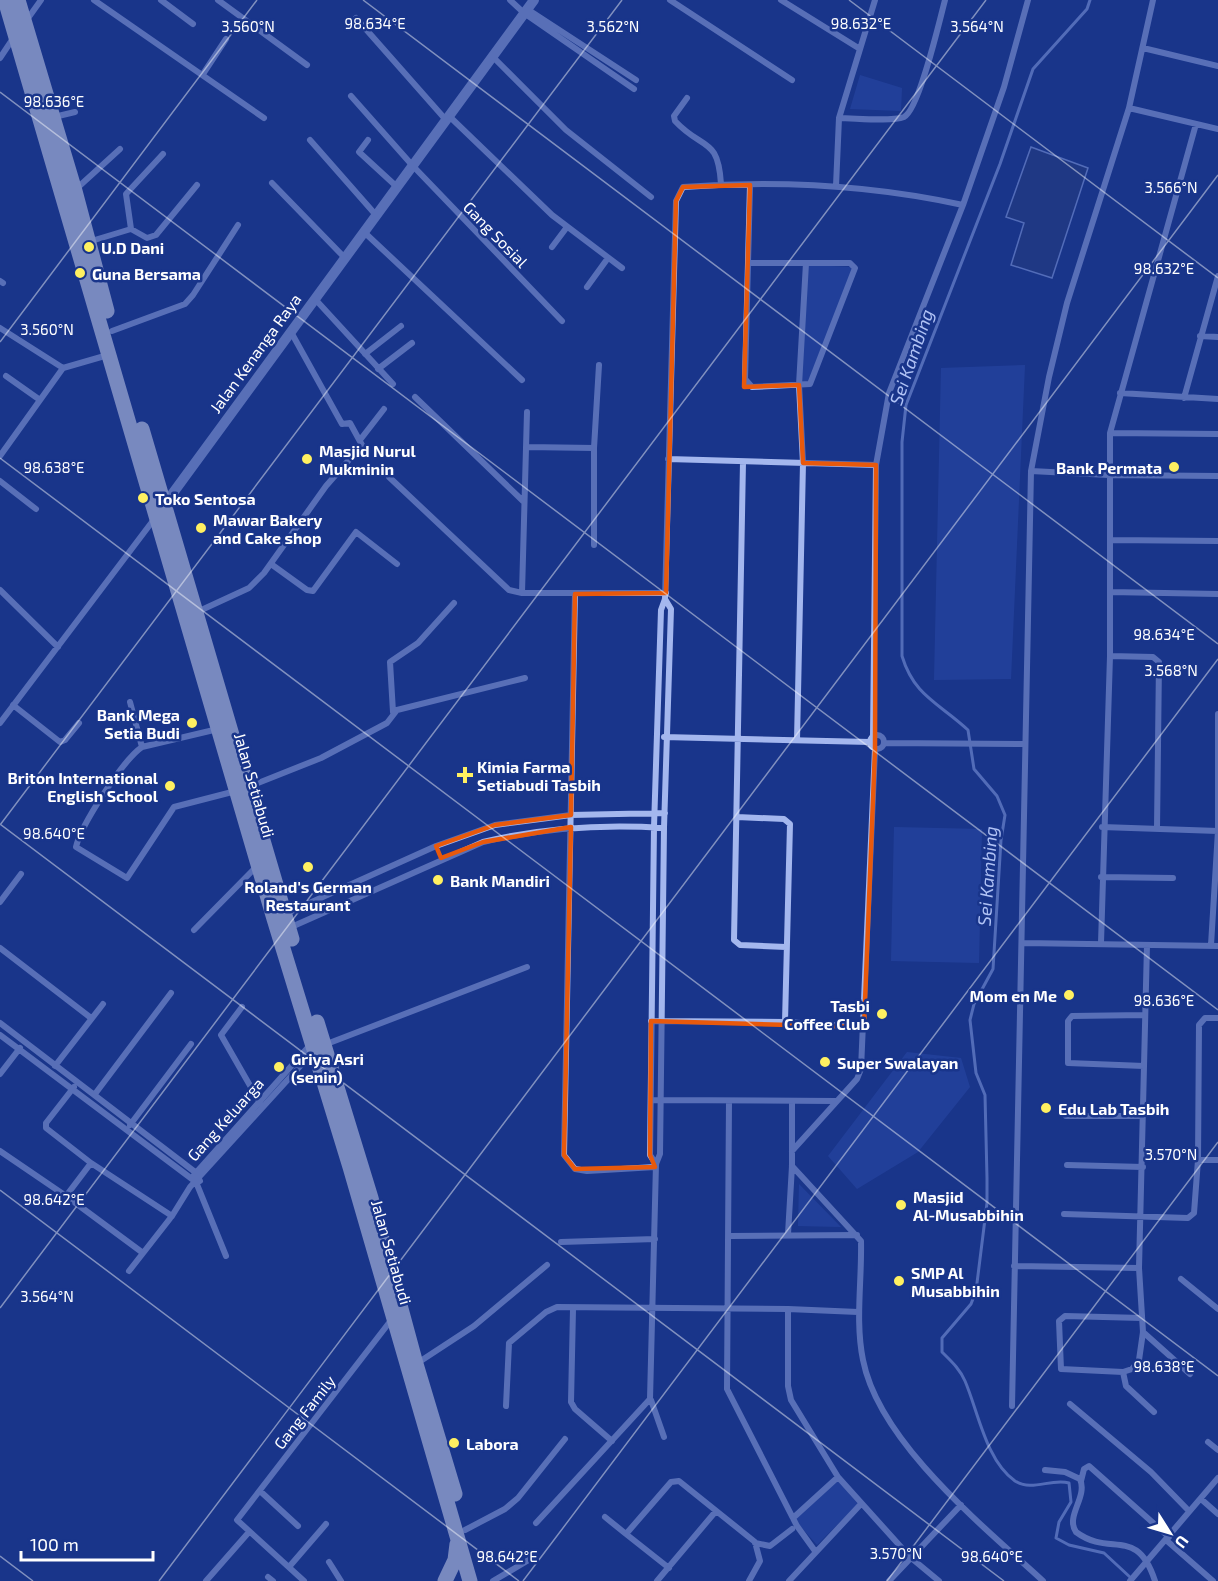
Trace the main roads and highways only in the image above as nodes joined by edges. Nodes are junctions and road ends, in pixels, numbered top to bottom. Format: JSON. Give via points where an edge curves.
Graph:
{"nodes":[{"id":1,"x":5,"y":0,"type":"edge"},
{"id":2,"x":18,"y":0,"type":"edge"},
{"id":3,"x":20,"y":29,"type":"junction"},
{"id":4,"x":82,"y":236,"type":"junction"},
{"id":5,"x":160,"y":510,"type":"junction"},
{"id":6,"x":243,"y":789,"type":"junction"},
{"id":7,"x":282,"y":923,"type":"junction"},
{"id":8,"x":320,"y":1044,"type":"junction"},
{"id":9,"x":461,"y":1535,"type":"junction"},
{"id":10,"x":470,"y":1571,"type":"edge"},
{"id":11,"x":446,"y":1581,"type":"edge"}],
"edges":[{"from":1,"to":3,"type":"main road","name":"Jalan Setiabudi"},
{"from":2,"to":3,"type":"main road","name":"Jalan Setiabudi"},
{"from":3,"to":4,"type":"main road","name":"Jalan Setiabudi"},
{"from":3,"to":4,"type":"main road","name":"Jalan Setiabudi","via":[[54,117],[75,191]]},
{"from":4,"to":5,"type":"main road","name":"Jalan Setiabudi"},
{"from":4,"to":5,"type":"main road","name":"Jalan Setiabudi","via":[[109,355]]},
{"from":5,"to":6,"type":"main road","name":"Jalan Setiabudi","via":[[197,613]]},
{"from":5,"to":6,"type":"main road","name":"Jalan Setiabudi","via":[[219,729]]},
{"from":6,"to":7,"type":"main road","name":"Jalan Setiabudi"},
{"from":6,"to":7,"type":"main road","name":"Jalan Setiabudi","via":[[259,864]]},
{"from":7,"to":8,"type":"main road","name":"Jalan Setiabudi"},
{"from":8,"to":9,"type":"main road","name":"Jalan Setiabudi","via":[[392,1319]]},
{"from":8,"to":9,"type":"main road","name":"Jalan Setiabudi","via":[[371,1198]]},
{"from":9,"to":10,"type":"main road","name":"Jalan Setiabudi"},
{"from":9,"to":11,"type":"main road"},
{"from":10,"to":11,"type":"main road"}]}
